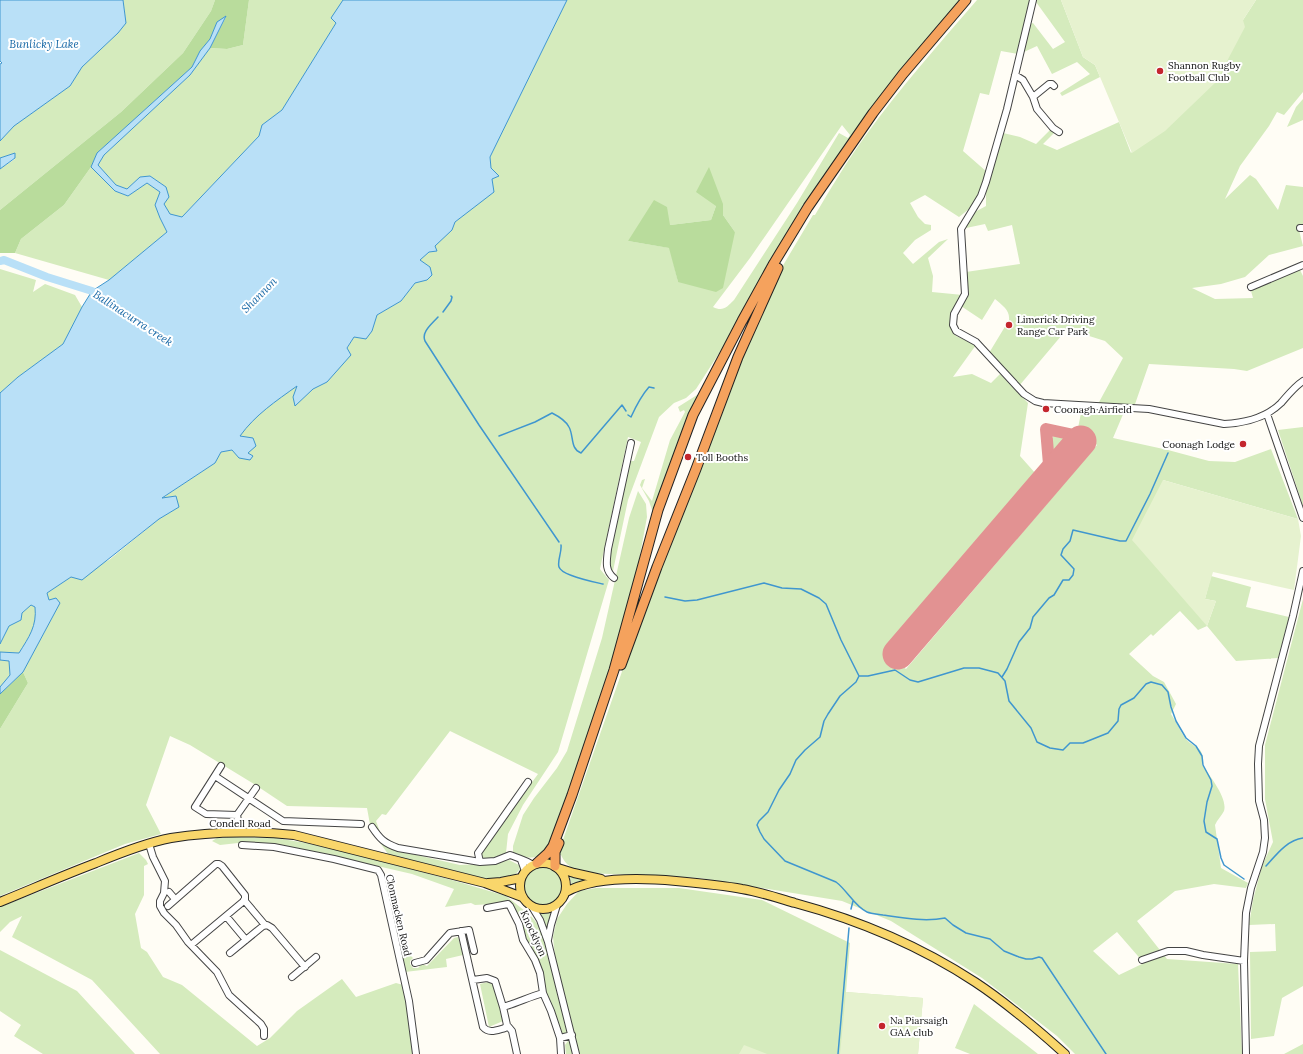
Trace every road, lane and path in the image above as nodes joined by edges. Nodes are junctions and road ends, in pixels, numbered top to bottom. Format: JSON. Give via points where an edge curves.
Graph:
{"nodes":[{"id":1,"x":966,"y":0,"type":"edge"},
{"id":2,"x":972,"y":0,"type":"edge"},
{"id":3,"x":1033,"y":0,"type":"edge"},
{"id":4,"x":1015,"y":75,"type":"junction"},
{"id":5,"x":1054,"y":86,"type":"dead end"},
{"id":6,"x":1033,"y":97,"type":"junction"},
{"id":7,"x":1059,"y":132,"type":"dead end"},
{"id":8,"x":1303,"y":265,"type":"edge"},
{"id":9,"x":1251,"y":287,"type":"dead end"},
{"id":10,"x":1303,"y":381,"type":"edge"},
{"id":11,"x":1267,"y":414,"type":"junction"},
{"id":12,"x":631,"y":443,"type":"dead end"},
{"id":13,"x":1303,"y":518,"type":"edge"},
{"id":14,"x":1303,"y":571,"type":"edge"},
{"id":15,"x":614,"y":578,"type":"dead end"},
{"id":16,"x":221,"y":766,"type":"dead end"},
{"id":17,"x":215,"y":776,"type":"junction"},
{"id":18,"x":528,"y":782,"type":"dead end"},
{"id":19,"x":256,"y":788,"type":"dead end"},
{"id":20,"x":249,"y":798,"type":"junction"},
{"id":21,"x":237,"y":815,"type":"junction"},
{"id":22,"x":361,"y":824,"type":"dead end"},
{"id":23,"x":372,"y":826,"type":"dead end"},
{"id":24,"x":240,"y":831,"type":"junction"},
{"id":25,"x":149,"y":844,"type":"junction"},
{"id":26,"x":242,"y":845,"type":"dead end"},
{"id":27,"x":521,"y":860,"type":"junction"},
{"id":28,"x":480,"y":862,"type":"junction"},
{"id":29,"x":535,"y":864,"type":"junction"},
{"id":30,"x":556,"y":867,"type":"junction"},
{"id":31,"x":523,"y":875,"type":"junction"},
{"id":32,"x":606,"y":880,"type":"junction"},
{"id":33,"x":485,"y":883,"type":"junction"},
{"id":34,"x":169,"y":892,"type":"dead end"},
{"id":35,"x":566,"y":892,"type":"junction"},
{"id":36,"x":522,"y":897,"type":"junction"},
{"id":37,"x":175,"y":899,"type":"junction"},
{"id":38,"x":244,"y":900,"type":"junction"},
{"id":39,"x":0,"y":902,"type":"edge"},
{"id":40,"x":557,"y":905,"type":"junction"},
{"id":41,"x":168,"y":906,"type":"dead end"},
{"id":42,"x":532,"y":907,"type":"junction"},
{"id":43,"x":487,"y":908,"type":"dead end"},
{"id":44,"x":226,"y":916,"type":"junction"},
{"id":45,"x":265,"y":925,"type":"junction"},
{"id":46,"x":461,"y":931,"type":"junction"},
{"id":47,"x":246,"y":940,"type":"junction"},
{"id":48,"x":548,"y":942,"type":"junction"},
{"id":49,"x":191,"y":945,"type":"junction"},
{"id":50,"x":474,"y":951,"type":"dead end"},
{"id":51,"x":230,"y":954,"type":"dead end"},
{"id":52,"x":316,"y":958,"type":"dead end"},
{"id":53,"x":1142,"y":960,"type":"dead end"},
{"id":54,"x":1244,"y":961,"type":"junction"},
{"id":55,"x":415,"y":963,"type":"dead end"},
{"id":56,"x":305,"y":967,"type":"junction"},
{"id":57,"x":292,"y":977,"type":"dead end"},
{"id":58,"x":473,"y":980,"type":"junction"},
{"id":59,"x":543,"y":993,"type":"junction"},
{"id":60,"x":503,"y":1007,"type":"junction"},
{"id":61,"x":507,"y":1025,"type":"junction"},
{"id":62,"x":572,"y":1035,"type":"junction"},
{"id":63,"x":264,"y":1036,"type":"dead end"},
{"id":64,"x":560,"y":1038,"type":"junction"},
{"id":65,"x":416,"y":1054,"type":"edge"},
{"id":66,"x":517,"y":1054,"type":"edge"},
{"id":67,"x":561,"y":1054,"type":"edge"},
{"id":68,"x":576,"y":1054,"type":"edge"},
{"id":69,"x":1065,"y":1054,"type":"edge"},
{"id":70,"x":1246,"y":1054,"type":"edge"}],
"edges":[{"from":1,"to":29,"type":"highway","via":[[872,113],[808,207],[742,321],[693,415],[658,510],[614,670],[572,795],[553,846]]},
{"from":2,"to":30,"type":"highway","via":[[897,88],[860,138],[812,209],[781,261],[738,357],[657,567],[555,852]]},
{"from":3,"to":4,"type":"street"},
{"from":4,"to":6,"type":"street","via":[[1023,80]]},
{"from":4,"to":11,"type":"street","via":[[981,196],[961,229],[965,294],[954,314],[953,325],[956,331],[976,342],[1024,394],[1035,401],[1149,409],[1224,424],[1234,424]]},
{"from":5,"to":6,"type":"street","via":[[1049,84]]},
{"from":6,"to":7,"type":"street","via":[[1037,109]]},
{"from":8,"to":9,"type":"street"},
{"from":10,"to":11,"type":"street"},
{"from":11,"to":13,"type":"street"},
{"from":12,"to":15,"type":"street","via":[[608,549],[606,567]]},
{"from":14,"to":54,"type":"street","via":[[1259,746],[1259,801],[1265,838],[1246,913]]},
{"from":16,"to":17,"type":"street"},
{"from":17,"to":20,"type":"street"},
{"from":17,"to":21,"type":"street","via":[[195,807],[206,814]]},
{"from":18,"to":28,"type":"street","via":[[478,853]]},
{"from":19,"to":20,"type":"street"},
{"from":20,"to":21,"type":"street"},
{"from":20,"to":22,"type":"street","via":[[283,821]]},
{"from":21,"to":24,"type":"street"},
{"from":23,"to":28,"type":"street","via":[[386,843],[398,848]]},
{"from":24,"to":25,"type":"main road","name":"Condell Road","via":[[201,833]]},
{"from":24,"to":33,"type":"main road","name":"Condell Road","via":[[294,835]]},
{"from":25,"to":39,"type":"main road","name":"Condell Road"},
{"from":25,"to":49,"type":"street","via":[[165,881],[160,901],[161,908]]},
{"from":26,"to":65,"type":"street","name":"Clonmacken Road","via":[[274,847],[378,870],[409,1001]]},
{"from":27,"to":28,"type":"street","via":[[510,855],[494,861]]},
{"from":27,"to":29,"type":"street"},
{"from":27,"to":31,"type":"street"},
{"from":29,"to":30,"type":"main road","via":[[544,863]]},
{"from":29,"to":31,"type":"main road"},
{"from":30,"to":32,"type":"main road"},
{"from":30,"to":35,"type":"main road","via":[[566,881]]},
{"from":31,"to":33,"type":"main road","via":[[501,882]]},
{"from":31,"to":36,"type":"main road","via":[[520,884]]},
{"from":32,"to":35,"type":"main road"},
{"from":32,"to":69,"type":"main road","via":[[663,880],[742,889],[814,908],[869,927],[917,949],[975,982],[1026,1020]]},
{"from":33,"to":36,"type":"main road"},
{"from":34,"to":37,"type":"street"},
{"from":35,"to":40,"type":"main road"},
{"from":36,"to":42,"type":"main road"},
{"from":37,"to":38,"type":"street","via":[[214,866],[220,864],[245,895]]},
{"from":37,"to":41,"type":"street"},
{"from":38,"to":44,"type":"street"},
{"from":38,"to":45,"type":"street"},
{"from":40,"to":42,"type":"main road","via":[[542,910]]},
{"from":40,"to":48,"type":"street"},
{"from":42,"to":48,"type":"street"},
{"from":43,"to":59,"type":"street","name":"Knocklyon","via":[[508,904],[510,906],[540,973]]},
{"from":44,"to":47,"type":"street"},
{"from":44,"to":49,"type":"street"},
{"from":45,"to":47,"type":"street"},
{"from":45,"to":56,"type":"street","via":[[272,928]]},
{"from":46,"to":50,"type":"street","via":[[470,930]]},
{"from":46,"to":55,"type":"street","via":[[450,933],[426,960]]},
{"from":46,"to":58,"type":"street"},
{"from":47,"to":51,"type":"street"},
{"from":48,"to":62,"type":"street"},
{"from":49,"to":63,"type":"street","via":[[217,972],[229,995],[261,1024]]},
{"from":52,"to":56,"type":"street"},
{"from":53,"to":54,"type":"street","via":[[1168,952],[1186,951]]},
{"from":54,"to":70,"type":"street"},
{"from":56,"to":57,"type":"street"},
{"from":58,"to":60,"type":"street","via":[[495,980]]},
{"from":58,"to":61,"type":"street","via":[[483,1027],[489,1032],[505,1028]]},
{"from":59,"to":60,"type":"street"},
{"from":59,"to":64,"type":"street","name":"Knocklyon","via":[[552,1011]]},
{"from":60,"to":61,"type":"street"},
{"from":61,"to":66,"type":"street","via":[[512,1031]]},
{"from":62,"to":64,"type":"street"},
{"from":62,"to":68,"type":"street"},
{"from":64,"to":67,"type":"street","name":"Knocklyon"}]}
